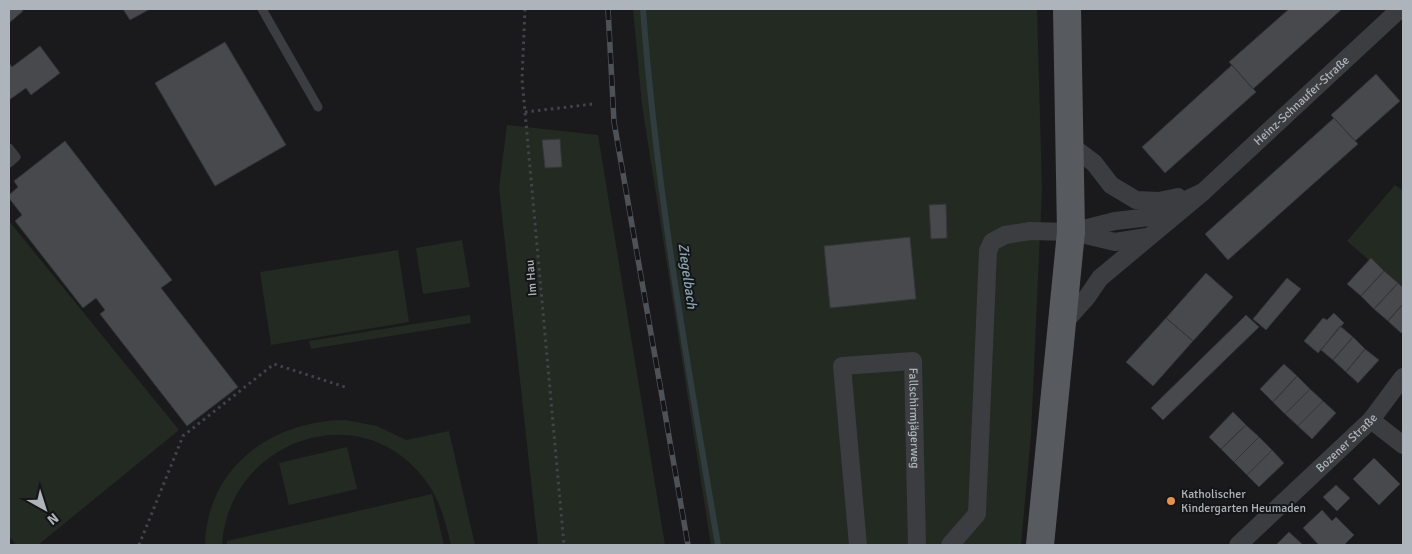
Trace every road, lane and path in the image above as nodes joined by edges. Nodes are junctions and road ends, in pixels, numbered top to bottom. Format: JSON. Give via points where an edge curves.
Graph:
{"nodes":[{"id":1,"x":262,"y":9,"type":"edge"},
{"id":2,"x":525,"y":9,"type":"edge"},
{"id":3,"x":1066,"y":9,"type":"edge"},
{"id":4,"x":1400,"y":9,"type":"edge"},
{"id":5,"x":593,"y":104,"type":"dead end"},
{"id":6,"x":318,"y":107,"type":"dead end"},
{"id":7,"x":525,"y":112,"type":"junction"},
{"id":8,"x":1069,"y":144,"type":"junction"},
{"id":9,"x":9,"y":148,"type":"edge"},
{"id":10,"x":9,"y":163,"type":"edge"},
{"id":11,"x":1203,"y":192,"type":"junction"},
{"id":12,"x":1071,"y":232,"type":"junction"},
{"id":13,"x":1152,"y":235,"type":"junction"},
{"id":14,"x":1062,"y":326,"type":"junction"},
{"id":15,"x":1403,"y":377,"type":"edge"},
{"id":16,"x":344,"y":387,"type":"dead end"},
{"id":17,"x":1371,"y":420,"type":"junction"},
{"id":18,"x":1403,"y":444,"type":"edge"},
{"id":19,"x":139,"y":545,"type":"edge"},
{"id":20,"x":564,"y":545,"type":"edge"},
{"id":21,"x":858,"y":545,"type":"edge"},
{"id":22,"x":917,"y":545,"type":"edge"},
{"id":23,"x":950,"y":545,"type":"edge"},
{"id":24,"x":1040,"y":545,"type":"edge"},
{"id":25,"x":1238,"y":545,"type":"edge"}],
"edges":[{"from":1,"to":6,"type":"lane"},
{"from":2,"to":7,"type":"path","name":"Im Hau","via":[[522,79]]},
{"from":3,"to":8,"type":"main road"},
{"from":4,"to":11,"type":"street","name":"Heinz-Schnaufer-Straße"},
{"from":5,"to":7,"type":"path"},
{"from":7,"to":20,"type":"path","name":"Im Hau"},
{"from":8,"to":11,"type":"street","via":[[1094,163],[1111,185],[1136,200],[1160,201]]},
{"from":8,"to":12,"type":"main road"},
{"from":9,"to":10,"type":"lane","via":[[16,157]]},
{"from":11,"to":12,"type":"street","name":"Heinz-Schnaufer-Straße","via":[[1150,217],[1115,221]]},
{"from":11,"to":13,"type":"street","name":"Heinz-Schnaufer-Straße"},
{"from":12,"to":13,"type":"street","name":"Heinz-Schnaufer-Straße","via":[[1115,242]]},
{"from":12,"to":14,"type":"main road"},
{"from":12,"to":23,"type":"street","via":[[1030,231],[1005,235],[992,242],[988,251],[977,514]]},
{"from":13,"to":14,"type":"street","name":"Heinz-Schnaufer-Straße","via":[[1100,278]]},
{"from":14,"to":24,"type":"main road"},
{"from":15,"to":17,"type":"street","name":"Bozener Straße"},
{"from":16,"to":19,"type":"path","via":[[274,364],[183,436]]},
{"from":17,"to":18,"type":"street"},
{"from":17,"to":25,"type":"street","name":"Bozener Straße"},
{"from":21,"to":22,"type":"street","name":"Fallschirmjägerweg","via":[[842,366],[914,361]]}]}
